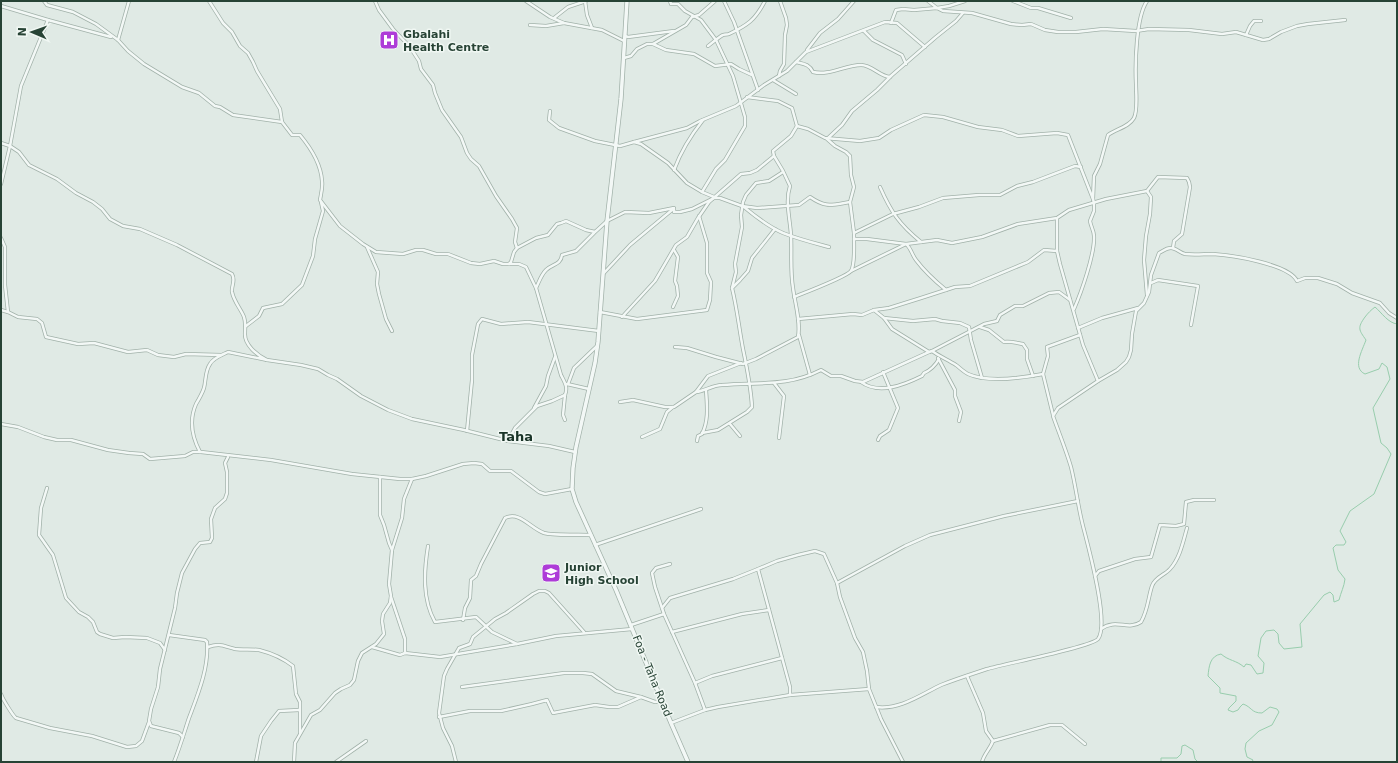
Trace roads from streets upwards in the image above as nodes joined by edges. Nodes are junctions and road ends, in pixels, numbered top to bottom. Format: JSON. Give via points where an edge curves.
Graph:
{"nodes":[{"id":1,"x":44,"y":1,"type":"edge"},
{"id":2,"x":129,"y":1,"type":"edge"},
{"id":3,"x":209,"y":1,"type":"edge"},
{"id":4,"x":375,"y":1,"type":"edge"},
{"id":5,"x":526,"y":1,"type":"edge"},
{"id":6,"x":585,"y":1,"type":"edge"},
{"id":7,"x":627,"y":1,"type":"edge"},
{"id":8,"x":670,"y":1,"type":"edge"},
{"id":9,"x":715,"y":1,"type":"edge"},
{"id":10,"x":724,"y":1,"type":"edge"},
{"id":11,"x":765,"y":1,"type":"edge"},
{"id":12,"x":780,"y":1,"type":"edge"},
{"id":13,"x":854,"y":1,"type":"edge"},
{"id":14,"x":928,"y":1,"type":"edge"},
{"id":15,"x":964,"y":1,"type":"edge"},
{"id":16,"x":1012,"y":1,"type":"edge"},
{"id":17,"x":1147,"y":1,"type":"edge"},
{"id":18,"x":1,"y":6,"type":"edge"},
{"id":19,"x":937,"y":8,"type":"junction"},
{"id":20,"x":963,"y":13,"type":"junction"},
{"id":21,"x":694,"y":16,"type":"junction"},
{"id":22,"x":554,"y":18,"type":"junction"},
{"id":23,"x":1072,"y":18,"type":"dead end"},
{"id":24,"x":48,"y":20,"type":"junction"},
{"id":25,"x":1345,"y":20,"type":"dead end"},
{"id":26,"x":1261,"y":21,"type":"dead end"},
{"id":27,"x":564,"y":23,"type":"junction"},
{"id":28,"x":891,"y":23,"type":"junction"},
{"id":29,"x":530,"y":25,"type":"dead end"},
{"id":30,"x":592,"y":29,"type":"junction"},
{"id":31,"x":677,"y":30,"type":"junction"},
{"id":32,"x":736,"y":30,"type":"junction"},
{"id":33,"x":1139,"y":30,"type":"junction"},
{"id":34,"x":864,"y":31,"type":"junction"},
{"id":35,"x":1246,"y":35,"type":"junction"},
{"id":36,"x":625,"y":36,"type":"junction"},
{"id":37,"x":113,"y":37,"type":"junction"},
{"id":38,"x":118,"y":40,"type":"junction"},
{"id":39,"x":716,"y":40,"type":"junction"},
{"id":40,"x":624,"y":41,"type":"junction"},
{"id":41,"x":654,"y":44,"type":"junction"},
{"id":42,"x":708,"y":46,"type":"dead end"},
{"id":43,"x":926,"y":47,"type":"junction"},
{"id":44,"x":806,"y":52,"type":"junction"},
{"id":45,"x":623,"y":58,"type":"junction"},
{"id":46,"x":796,"y":62,"type":"junction"},
{"id":47,"x":727,"y":64,"type":"junction"},
{"id":48,"x":906,"y":64,"type":"junction"},
{"id":49,"x":752,"y":75,"type":"junction"},
{"id":50,"x":779,"y":76,"type":"junction"},
{"id":51,"x":890,"y":77,"type":"junction"},
{"id":52,"x":773,"y":80,"type":"junction"},
{"id":53,"x":758,"y":90,"type":"junction"},
{"id":54,"x":796,"y":94,"type":"dead end"},
{"id":55,"x":747,"y":97,"type":"junction"},
{"id":56,"x":740,"y":103,"type":"junction"},
{"id":57,"x":550,"y":111,"type":"dead end"},
{"id":58,"x":704,"y":119,"type":"junction"},
{"id":59,"x":282,"y":122,"type":"junction"},
{"id":60,"x":797,"y":126,"type":"junction"},
{"id":61,"x":827,"y":139,"type":"junction"},
{"id":62,"x":1,"y":142,"type":"edge"},
{"id":63,"x":634,"y":142,"type":"junction"},
{"id":64,"x":616,"y":145,"type":"junction"},
{"id":65,"x":10,"y":146,"type":"junction"},
{"id":66,"x":774,"y":156,"type":"junction"},
{"id":67,"x":1081,"y":168,"type":"junction"},
{"id":68,"x":674,"y":170,"type":"junction"},
{"id":69,"x":783,"y":172,"type":"junction"},
{"id":70,"x":1,"y":184,"type":"edge"},
{"id":71,"x":880,"y":187,"type":"dead end"},
{"id":72,"x":1147,"y":191,"type":"junction"},
{"id":73,"x":702,"y":192,"type":"junction"},
{"id":74,"x":714,"y":198,"type":"junction"},
{"id":75,"x":1093,"y":199,"type":"junction"},
{"id":76,"x":320,"y":200,"type":"junction"},
{"id":77,"x":850,"y":202,"type":"junction"},
{"id":78,"x":1094,"y":203,"type":"junction"},
{"id":79,"x":742,"y":206,"type":"junction"},
{"id":80,"x":788,"y":206,"type":"junction"},
{"id":81,"x":674,"y":208,"type":"junction"},
{"id":82,"x":893,"y":214,"type":"junction"},
{"id":83,"x":699,"y":216,"type":"junction"},
{"id":84,"x":1057,"y":218,"type":"junction"},
{"id":85,"x":607,"y":221,"type":"junction"},
{"id":86,"x":775,"y":229,"type":"junction"},
{"id":87,"x":595,"y":232,"type":"junction"},
{"id":88,"x":854,"y":233,"type":"junction"},
{"id":89,"x":791,"y":236,"type":"junction"},
{"id":90,"x":1,"y":238,"type":"edge"},
{"id":91,"x":854,"y":240,"type":"junction"},
{"id":92,"x":921,"y":242,"type":"junction"},
{"id":93,"x":906,"y":244,"type":"junction"},
{"id":94,"x":367,"y":247,"type":"junction"},
{"id":95,"x":829,"y":247,"type":"dead end"},
{"id":96,"x":517,"y":248,"type":"junction"},
{"id":97,"x":1173,"y":248,"type":"junction"},
{"id":98,"x":674,"y":249,"type":"junction"},
{"id":99,"x":1058,"y":251,"type":"junction"},
{"id":100,"x":508,"y":264,"type":"junction"},
{"id":101,"x":851,"y":270,"type":"junction"},
{"id":102,"x":603,"y":273,"type":"junction"},
{"id":103,"x":1150,"y":283,"type":"junction"},
{"id":104,"x":536,"y":288,"type":"junction"},
{"id":105,"x":732,"y":288,"type":"junction"},
{"id":106,"x":947,"y":290,"type":"junction"},
{"id":107,"x":794,"y":297,"type":"junction"},
{"id":108,"x":1147,"y":298,"type":"junction"},
{"id":109,"x":1071,"y":301,"type":"junction"},
{"id":110,"x":673,"y":306,"type":"dead end"},
{"id":111,"x":1139,"y":307,"type":"junction"},
{"id":112,"x":1074,"y":309,"type":"junction"},
{"id":113,"x":1,"y":310,"type":"edge"},
{"id":114,"x":874,"y":310,"type":"junction"},
{"id":115,"x":8,"y":312,"type":"junction"},
{"id":116,"x":600,"y":312,"type":"junction"},
{"id":117,"x":622,"y":316,"type":"junction"},
{"id":118,"x":884,"y":318,"type":"junction"},
{"id":119,"x":1397,"y":318,"type":"edge"},
{"id":120,"x":798,"y":319,"type":"junction"},
{"id":121,"x":546,"y":324,"type":"junction"},
{"id":122,"x":1191,"y":325,"type":"dead end"},
{"id":123,"x":246,"y":326,"type":"junction"},
{"id":124,"x":979,"y":326,"type":"junction"},
{"id":125,"x":1078,"y":328,"type":"junction"},
{"id":126,"x":392,"y":331,"type":"dead end"},
{"id":127,"x":599,"y":331,"type":"junction"},
{"id":128,"x":970,"y":332,"type":"junction"},
{"id":129,"x":799,"y":334,"type":"junction"},
{"id":130,"x":1080,"y":335,"type":"junction"},
{"id":131,"x":597,"y":345,"type":"junction"},
{"id":132,"x":675,"y":347,"type":"dead end"},
{"id":133,"x":930,"y":351,"type":"junction"},
{"id":134,"x":222,"y":356,"type":"junction"},
{"id":135,"x":556,"y":357,"type":"junction"},
{"id":136,"x":938,"y":357,"type":"junction"},
{"id":137,"x":267,"y":360,"type":"junction"},
{"id":138,"x":741,"y":363,"type":"junction"},
{"id":139,"x":746,"y":363,"type":"junction"},
{"id":140,"x":883,"y":372,"type":"junction"},
{"id":141,"x":1043,"y":374,"type":"junction"},
{"id":142,"x":810,"y":375,"type":"junction"},
{"id":143,"x":1033,"y":376,"type":"junction"},
{"id":144,"x":982,"y":378,"type":"junction"},
{"id":145,"x":1098,"y":381,"type":"junction"},
{"id":146,"x":774,"y":382,"type":"junction"},
{"id":147,"x":861,"y":382,"type":"junction"},
{"id":148,"x":750,"y":383,"type":"junction"},
{"id":149,"x":567,"y":384,"type":"junction"},
{"id":150,"x":888,"y":387,"type":"junction"},
{"id":151,"x":589,"y":389,"type":"junction"},
{"id":152,"x":706,"y":390,"type":"junction"},
{"id":153,"x":696,"y":392,"type":"junction"},
{"id":154,"x":565,"y":395,"type":"junction"},
{"id":155,"x":620,"y":402,"type":"dead end"},
{"id":156,"x":674,"y":407,"type":"junction"},
{"id":157,"x":534,"y":408,"type":"junction"},
{"id":158,"x":1054,"y":416,"type":"junction"},
{"id":159,"x":565,"y":420,"type":"dead end"},
{"id":160,"x":959,"y":421,"type":"dead end"},
{"id":161,"x":1,"y":424,"type":"edge"},
{"id":162,"x":730,"y":424,"type":"junction"},
{"id":163,"x":467,"y":431,"type":"junction"},
{"id":164,"x":702,"y":433,"type":"junction"},
{"id":165,"x":740,"y":436,"type":"dead end"},
{"id":166,"x":642,"y":437,"type":"dead end"},
{"id":167,"x":779,"y":438,"type":"dead end"},
{"id":168,"x":878,"y":440,"type":"dead end"},
{"id":169,"x":508,"y":441,"type":"junction"},
{"id":170,"x":697,"y":441,"type":"dead end"},
{"id":171,"x":201,"y":452,"type":"junction"},
{"id":172,"x":576,"y":452,"type":"junction"},
{"id":173,"x":228,"y":456,"type":"junction"},
{"id":174,"x":380,"y":477,"type":"junction"},
{"id":175,"x":412,"y":479,"type":"junction"},
{"id":176,"x":47,"y":488,"type":"dead end"},
{"id":177,"x":572,"y":489,"type":"junction"},
{"id":178,"x":1214,"y":500,"type":"dead end"},
{"id":179,"x":1078,"y":501,"type":"junction"},
{"id":180,"x":701,"y":509,"type":"dead end"},
{"id":181,"x":1186,"y":528,"type":"dead end"},
{"id":182,"x":591,"y":535,"type":"junction"},
{"id":183,"x":595,"y":545,"type":"junction"},
{"id":184,"x":428,"y":546,"type":"dead end"},
{"id":185,"x":392,"y":550,"type":"junction"},
{"id":186,"x":670,"y":564,"type":"dead end"},
{"id":187,"x":758,"y":569,"type":"junction"},
{"id":188,"x":1095,"y":576,"type":"junction"},
{"id":189,"x":837,"y":583,"type":"junction"},
{"id":190,"x":391,"y":596,"type":"junction"},
{"id":191,"x":662,"y":608,"type":"junction"},
{"id":192,"x":769,"y":610,"type":"junction"},
{"id":193,"x":664,"y":614,"type":"junction"},
{"id":194,"x":463,"y":620,"type":"junction"},
{"id":195,"x":485,"y":627,"type":"junction"},
{"id":196,"x":632,"y":627,"type":"junction"},
{"id":197,"x":1101,"y":630,"type":"junction"},
{"id":198,"x":584,"y":632,"type":"junction"},
{"id":199,"x":672,"y":632,"type":"junction"},
{"id":200,"x":169,"y":634,"type":"junction"},
{"id":201,"x":517,"y":644,"type":"junction"},
{"id":202,"x":372,"y":647,"type":"junction"},
{"id":203,"x":208,"y":648,"type":"junction"},
{"id":204,"x":165,"y":650,"type":"junction"},
{"id":205,"x":404,"y":653,"type":"junction"},
{"id":206,"x":455,"y":655,"type":"junction"},
{"id":207,"x":782,"y":658,"type":"junction"},
{"id":208,"x":966,"y":676,"type":"junction"},
{"id":209,"x":695,"y":683,"type":"junction"},
{"id":210,"x":462,"y":687,"type":"dead end"},
{"id":211,"x":869,"y":688,"type":"junction"},
{"id":212,"x":1,"y":694,"type":"edge"},
{"id":213,"x":790,"y":695,"type":"junction"},
{"id":214,"x":641,"y":697,"type":"junction"},
{"id":215,"x":662,"y":701,"type":"junction"},
{"id":216,"x":876,"y":707,"type":"junction"},
{"id":217,"x":299,"y":710,"type":"junction"},
{"id":218,"x":704,"y":710,"type":"junction"},
{"id":219,"x":439,"y":717,"type":"junction"},
{"id":220,"x":149,"y":721,"type":"junction"},
{"id":221,"x":671,"y":723,"type":"junction"},
{"id":222,"x":300,"y":734,"type":"junction"},
{"id":223,"x":183,"y":736,"type":"junction"},
{"id":224,"x":366,"y":741,"type":"dead end"},
{"id":225,"x":993,"y":741,"type":"junction"},
{"id":226,"x":1085,"y":744,"type":"dead end"},
{"id":227,"x":175,"y":760,"type":"edge"},
{"id":228,"x":178,"y":762,"type":"edge"},
{"id":229,"x":256,"y":762,"type":"edge"},
{"id":230,"x":294,"y":762,"type":"edge"},
{"id":231,"x":336,"y":762,"type":"edge"},
{"id":232,"x":456,"y":762,"type":"edge"},
{"id":233,"x":688,"y":762,"type":"edge"},
{"id":234,"x":903,"y":762,"type":"edge"},
{"id":235,"x":982,"y":762,"type":"edge"}],
"edges":[{"from":1,"to":37,"type":"street","via":[[46,5],[73,12],[96,24]]},
{"from":2,"to":38,"type":"street"},
{"from":3,"to":59,"type":"street","via":[[254,62],[257,72],[280,109]]},
{"from":4,"to":96,"type":"street","via":[[379,10],[420,61],[421,69],[433,85],[442,110],[461,137],[467,153],[479,166],[512,218],[517,228]]},
{"from":5,"to":22,"type":"street"},
{"from":6,"to":22,"type":"street","via":[[568,8]]},
{"from":6,"to":30,"type":"street"},
{"from":7,"to":36,"type":"street"},
{"from":8,"to":21,"type":"street","via":[[671,4],[678,4]]},
{"from":9,"to":21,"type":"street","via":[[699,15]]},
{"from":10,"to":32,"type":"street"},
{"from":11,"to":32,"type":"street","via":[[760,12],[750,23]]},
{"from":12,"to":50,"type":"street","via":[[787,25],[784,34],[784,64]]},
{"from":13,"to":44,"type":"street","via":[[838,20],[820,33]]},
{"from":14,"to":19,"type":"street"},
{"from":15,"to":19,"type":"street"},
{"from":16,"to":23,"type":"street"},
{"from":17,"to":33,"type":"street"},
{"from":18,"to":24,"type":"street"},
{"from":19,"to":20,"type":"street"},
{"from":19,"to":28,"type":"street","via":[[896,10]]},
{"from":20,"to":33,"type":"street","via":[[1012,24],[1031,24],[1058,32]]},
{"from":20,"to":43,"type":"street"},
{"from":21,"to":31,"type":"street"},
{"from":21,"to":39,"type":"street","via":[[701,20]]},
{"from":22,"to":27,"type":"street"},
{"from":24,"to":37,"type":"street"},
{"from":24,"to":65,"type":"street","via":[[21,86]]},
{"from":25,"to":35,"type":"street","via":[[1297,26],[1263,40]]},
{"from":26,"to":35,"type":"street","via":[[1254,21]]},
{"from":27,"to":29,"type":"street"},
{"from":27,"to":30,"type":"street"},
{"from":28,"to":34,"type":"street","via":[[885,22]]},
{"from":28,"to":43,"type":"street","via":[[897,23]]},
{"from":30,"to":40,"type":"street","via":[[602,30]]},
{"from":31,"to":36,"type":"street"},
{"from":31,"to":41,"type":"street"},
{"from":32,"to":39,"type":"street"},
{"from":32,"to":49,"type":"street"},
{"from":33,"to":35,"type":"street","via":[[1189,30],[1222,34],[1236,32]]},
{"from":33,"to":75,"type":"street","via":[[1134,118],[1108,135],[1094,176]]},
{"from":34,"to":44,"type":"street"},
{"from":34,"to":48,"type":"street","via":[[873,40],[902,55]]},
{"from":36,"to":40,"type":"street"},
{"from":37,"to":38,"type":"street"},
{"from":38,"to":59,"type":"street","via":[[144,64],[182,87],[199,93],[215,106],[233,115]]},
{"from":39,"to":42,"type":"street"},
{"from":39,"to":47,"type":"street"},
{"from":40,"to":45,"type":"street"},
{"from":41,"to":45,"type":"street","via":[[647,44],[631,56]]},
{"from":41,"to":47,"type":"street","via":[[666,50],[694,54],[712,65]]},
{"from":43,"to":48,"type":"street"},
{"from":44,"to":46,"type":"street"},
{"from":45,"to":64,"type":"street"},
{"from":46,"to":50,"type":"street"},
{"from":46,"to":51,"type":"street","via":[[811,66],[813,72],[820,73],[860,65],[869,66]]},
{"from":47,"to":49,"type":"street"},
{"from":47,"to":56,"type":"street"},
{"from":48,"to":51,"type":"street"},
{"from":49,"to":53,"type":"street"},
{"from":50,"to":52,"type":"street"},
{"from":51,"to":61,"type":"street","via":[[852,111]]},
{"from":52,"to":53,"type":"street"},
{"from":52,"to":54,"type":"street"},
{"from":53,"to":55,"type":"street"},
{"from":55,"to":56,"type":"street"},
{"from":55,"to":60,"type":"street","via":[[778,101],[792,108]]},
{"from":56,"to":58,"type":"street"},
{"from":56,"to":73,"type":"street","via":[[745,125],[725,160],[716,169]]},
{"from":57,"to":64,"type":"street","via":[[549,120],[559,128],[595,141]]},
{"from":58,"to":63,"type":"street","via":[[687,128]]},
{"from":58,"to":68,"type":"street","via":[[694,130]]},
{"from":59,"to":76,"type":"street","via":[[292,134],[300,135],[319,167],[322,181]]},
{"from":60,"to":61,"type":"street"},
{"from":60,"to":66,"type":"street","via":[[791,136],[773,151]]},
{"from":61,"to":67,"type":"street","via":[[879,138],[924,115],[943,117],[978,128],[1002,130],[1018,136],[1057,133],[1068,135]]},
{"from":61,"to":77,"type":"street","via":[[850,156],[854,186]]},
{"from":62,"to":65,"type":"street"},
{"from":63,"to":64,"type":"street"},
{"from":63,"to":68,"type":"street","via":[[659,156]]},
{"from":64,"to":85,"type":"street"},
{"from":65,"to":70,"type":"street"},
{"from":65,"to":123,"type":"street","via":[[19,152],[29,166],[93,202],[123,226],[140,229],[177,245],[232,274],[232,291]]},
{"from":66,"to":69,"type":"street"},
{"from":66,"to":74,"type":"street","via":[[757,170],[741,174]]},
{"from":67,"to":75,"type":"street"},
{"from":67,"to":82,"type":"street","via":[[1075,166],[1000,195],[943,198]]},
{"from":68,"to":73,"type":"street","via":[[687,183]]},
{"from":69,"to":79,"type":"street","via":[[769,181],[756,183],[746,195]]},
{"from":69,"to":80,"type":"street","via":[[790,186]]},
{"from":71,"to":82,"type":"street"},
{"from":72,"to":78,"type":"street"},
{"from":72,"to":97,"type":"street","via":[[1158,177],[1187,178],[1189,182],[1182,234],[1174,240]]},
{"from":72,"to":108,"type":"street","via":[[1151,197],[1144,260]]},
{"from":73,"to":74,"type":"street"},
{"from":74,"to":79,"type":"street"},
{"from":74,"to":81,"type":"street","via":[[692,209],[674,212]]},
{"from":74,"to":83,"type":"street"},
{"from":75,"to":78,"type":"street"},
{"from":76,"to":94,"type":"street","via":[[340,226]]},
{"from":76,"to":123,"type":"street","via":[[323,211],[313,256],[302,285],[282,304],[263,308],[259,316]]},
{"from":77,"to":80,"type":"street","via":[[825,205],[810,197],[799,205]]},
{"from":77,"to":88,"type":"street"},
{"from":78,"to":84,"type":"street","via":[[1069,210]]},
{"from":78,"to":112,"type":"street","via":[[1090,222],[1094,235],[1092,255]]},
{"from":79,"to":80,"type":"street"},
{"from":79,"to":86,"type":"street"},
{"from":79,"to":105,"type":"street","via":[[742,227]]},
{"from":80,"to":89,"type":"street"},
{"from":81,"to":85,"type":"street","via":[[650,214],[625,212]]},
{"from":81,"to":102,"type":"street","via":[[630,245]]},
{"from":82,"to":88,"type":"street"},
{"from":82,"to":92,"type":"street","via":[[905,229]]},
{"from":83,"to":98,"type":"street","via":[[687,237]]},
{"from":83,"to":117,"type":"street","via":[[707,243],[707,273],[711,282],[707,310],[637,319]]},
{"from":84,"to":92,"type":"street","via":[[1018,224],[952,243],[937,240]]},
{"from":84,"to":99,"type":"street"},
{"from":85,"to":87,"type":"street"},
{"from":85,"to":102,"type":"street"},
{"from":86,"to":89,"type":"street"},
{"from":86,"to":105,"type":"street","via":[[752,258],[748,271]]},
{"from":87,"to":96,"type":"street","via":[[566,222],[557,224],[548,235]]},
{"from":87,"to":104,"type":"street","via":[[576,251],[564,254],[562,260],[546,270]]},
{"from":88,"to":91,"type":"street"},
{"from":89,"to":95,"type":"street"},
{"from":89,"to":107,"type":"street","via":[[791,278]]},
{"from":90,"to":115,"type":"street","via":[[5,247]]},
{"from":91,"to":93,"type":"street"},
{"from":91,"to":101,"type":"street"},
{"from":92,"to":93,"type":"street"},
{"from":93,"to":101,"type":"street"},
{"from":93,"to":106,"type":"street","via":[[929,276]]},
{"from":94,"to":100,"type":"street","via":[[376,252],[403,254],[423,250],[448,254],[471,263],[494,261]]},
{"from":94,"to":126,"type":"street","via":[[378,272],[379,294]]},
{"from":96,"to":100,"type":"street","via":[[512,262]]},
{"from":97,"to":103,"type":"street","via":[[1160,253]]},
{"from":97,"to":119,"type":"street","via":[[1184,254],[1227,256],[1260,262],[1281,268],[1297,281],[1318,278],[1380,303]]},
{"from":98,"to":110,"type":"street","via":[[678,257],[675,281],[678,296]]},
{"from":98,"to":117,"type":"street","via":[[655,281]]},
{"from":99,"to":106,"type":"street","via":[[1044,250],[1028,262],[983,281]]},
{"from":99,"to":109,"type":"street"},
{"from":100,"to":104,"type":"street","via":[[526,267]]},
{"from":101,"to":107,"type":"street","via":[[843,277]]},
{"from":102,"to":116,"type":"street"},
{"from":103,"to":108,"type":"street"},
{"from":103,"to":122,"type":"street","via":[[1158,280],[1198,286]]},
{"from":104,"to":121,"type":"street"},
{"from":105,"to":139,"type":"street"},
{"from":106,"to":114,"type":"street"},
{"from":107,"to":120,"type":"street"},
{"from":108,"to":111,"type":"street"},
{"from":109,"to":112,"type":"street"},
{"from":109,"to":124,"type":"street","via":[[1059,292],[1048,292],[1023,306],[1015,306],[1000,315],[997,320]]},
{"from":111,"to":125,"type":"street"},
{"from":111,"to":145,"type":"street","via":[[1136,311],[1131,350],[1126,362],[1109,376]]},
{"from":112,"to":125,"type":"street"},
{"from":113,"to":115,"type":"street"},
{"from":114,"to":118,"type":"street"},
{"from":114,"to":120,"type":"street","via":[[862,315]]},
{"from":115,"to":134,"type":"street","via":[[18,317],[37,319],[42,323],[46,337],[55,340],[78,344],[94,343],[128,352],[147,350],[158,355],[174,357],[186,354]]},
{"from":116,"to":117,"type":"street"},
{"from":116,"to":127,"type":"street"},
{"from":118,"to":128,"type":"street","via":[[913,321],[935,318],[960,323],[969,327]]},
{"from":118,"to":133,"type":"street","via":[[892,329]]},
{"from":120,"to":129,"type":"street"},
{"from":121,"to":127,"type":"street"},
{"from":121,"to":135,"type":"street"},
{"from":121,"to":163,"type":"street","via":[[501,324],[482,318],[478,324],[472,355]]},
{"from":123,"to":137,"type":"street","via":[[244,334],[248,345]]},
{"from":124,"to":128,"type":"street"},
{"from":124,"to":143,"type":"street","via":[[989,330],[1004,342],[1023,344],[1027,350],[1027,359]]},
{"from":125,"to":130,"type":"street"},
{"from":127,"to":131,"type":"street"},
{"from":128,"to":133,"type":"street"},
{"from":128,"to":144,"type":"street"},
{"from":129,"to":139,"type":"street","via":[[796,339]]},
{"from":129,"to":142,"type":"street"},
{"from":130,"to":141,"type":"street","via":[[1047,347],[1048,356]]},
{"from":130,"to":145,"type":"street"},
{"from":131,"to":149,"type":"street","via":[[574,368]]},
{"from":131,"to":151,"type":"street"},
{"from":132,"to":138,"type":"street"},
{"from":133,"to":136,"type":"street"},
{"from":133,"to":140,"type":"street"},
{"from":134,"to":137,"type":"street","via":[[228,352]]},
{"from":134,"to":171,"type":"street","via":[[209,364],[194,411],[192,429]]},
{"from":135,"to":149,"type":"street","via":[[561,375]]},
{"from":135,"to":157,"type":"street","via":[[546,386]]},
{"from":136,"to":144,"type":"street","via":[[958,366],[967,374]]},
{"from":136,"to":150,"type":"street","via":[[936,364],[922,376],[902,385]]},
{"from":136,"to":160,"type":"street","via":[[955,390],[961,412]]},
{"from":137,"to":163,"type":"street","via":[[318,369],[388,410],[412,419]]},
{"from":138,"to":139,"type":"street"},
{"from":138,"to":153,"type":"street","via":[[708,376]]},
{"from":139,"to":148,"type":"street"},
{"from":140,"to":147,"type":"street"},
{"from":140,"to":150,"type":"street"},
{"from":141,"to":143,"type":"street"},
{"from":141,"to":158,"type":"street"},
{"from":142,"to":146,"type":"street"},
{"from":142,"to":147,"type":"street","via":[[821,370],[830,376],[841,376]]},
{"from":143,"to":144,"type":"street"},
{"from":145,"to":158,"type":"street","via":[[1058,408]]},
{"from":146,"to":148,"type":"street","via":[[758,385]]},
{"from":146,"to":167,"type":"street","via":[[784,396]]},
{"from":147,"to":150,"type":"street","via":[[874,388]]},
{"from":148,"to":152,"type":"street","via":[[720,385]]},
{"from":148,"to":162,"type":"street","via":[[752,407]]},
{"from":149,"to":151,"type":"street"},
{"from":149,"to":154,"type":"street"},
{"from":150,"to":168,"type":"street","via":[[898,408],[889,430]]},
{"from":151,"to":172,"type":"street"},
{"from":152,"to":153,"type":"street"},
{"from":152,"to":164,"type":"street","via":[[708,410]]},
{"from":153,"to":156,"type":"street"},
{"from":154,"to":157,"type":"street"},
{"from":154,"to":159,"type":"street"},
{"from":155,"to":156,"type":"street","via":[[633,400]]},
{"from":156,"to":166,"type":"street","via":[[667,412],[660,430]]},
{"from":157,"to":169,"type":"street","via":[[515,428]]},
{"from":158,"to":179,"type":"street","via":[[1066,450]]},
{"from":161,"to":171,"type":"street","via":[[57,440],[71,440],[108,450],[143,454],[156,459]]},
{"from":162,"to":164,"type":"street","via":[[718,430]]},
{"from":162,"to":165,"type":"street"},
{"from":163,"to":169,"type":"street"},
{"from":164,"to":170,"type":"street"},
{"from":169,"to":172,"type":"street"},
{"from":171,"to":173,"type":"street"},
{"from":172,"to":177,"type":"street"},
{"from":173,"to":174,"type":"street"},
{"from":173,"to":200,"type":"street","via":[[225,463],[226,499],[215,508],[211,519],[210,542],[200,543],[182,573]]},
{"from":174,"to":175,"type":"street"},
{"from":174,"to":185,"type":"street","via":[[380,515]]},
{"from":175,"to":177,"type":"street","via":[[474,463],[482,464],[490,471],[511,471],[545,494]]},
{"from":175,"to":185,"type":"street","via":[[404,498],[402,518]]},
{"from":176,"to":204,"type":"street","via":[[41,508],[39,535],[53,555],[66,598],[93,622],[100,634],[113,638],[147,638],[160,643]]},
{"from":177,"to":182,"type":"street","name":"Foa - Taha Road"},
{"from":178,"to":188,"type":"street","via":[[1186,502],[1184,524],[1160,525],[1150,557],[1135,559],[1099,571]]},
{"from":179,"to":188,"type":"street"},
{"from":179,"to":189,"type":"street","via":[[930,534]]},
{"from":180,"to":183,"type":"street"},
{"from":181,"to":197,"type":"street","via":[[1178,556],[1171,568],[1152,584],[1141,622],[1132,626],[1110,624]]},
{"from":182,"to":183,"type":"street","name":"Foa - Taha Road"},
{"from":182,"to":194,"type":"street","via":[[544,533],[519,518],[505,518],[476,576],[471,580],[470,598]]},
{"from":183,"to":196,"type":"street","name":"Foa - Taha Road"},
{"from":184,"to":194,"type":"street","via":[[425,588],[430,614],[435,622]]},
{"from":185,"to":190,"type":"street","via":[[389,584]]},
{"from":186,"to":191,"type":"street","via":[[656,568],[652,574]]},
{"from":187,"to":189,"type":"street","via":[[815,551],[824,554]]},
{"from":187,"to":191,"type":"street","via":[[670,598]]},
{"from":187,"to":192,"type":"street"},
{"from":188,"to":197,"type":"street"},
{"from":189,"to":211,"type":"street","via":[[854,638],[863,652]]},
{"from":190,"to":202,"type":"street","via":[[382,621],[384,634]]},
{"from":190,"to":205,"type":"street","via":[[405,639]]},
{"from":191,"to":193,"type":"street"},
{"from":192,"to":199,"type":"street","via":[[742,614]]},
{"from":192,"to":207,"type":"street"},
{"from":193,"to":196,"type":"street"},
{"from":193,"to":199,"type":"street"},
{"from":194,"to":195,"type":"street","via":[[476,618]]},
{"from":195,"to":198,"type":"street","via":[[533,594],[545,591]]},
{"from":195,"to":201,"type":"street"},
{"from":195,"to":206,"type":"street","via":[[473,637],[470,644],[459,648]]},
{"from":196,"to":198,"type":"street"},
{"from":196,"to":215,"type":"street","name":"Foa - Taha Road"},
{"from":197,"to":208,"type":"street","via":[[1097,640],[1082,646]]},
{"from":198,"to":201,"type":"street"},
{"from":199,"to":209,"type":"street"},
{"from":200,"to":203,"type":"street","via":[[205,640]]},
{"from":200,"to":204,"type":"street"},
{"from":201,"to":206,"type":"street"},
{"from":202,"to":205,"type":"street","via":[[400,655]]},
{"from":202,"to":222,"type":"street","via":[[362,653],[350,685],[341,688],[320,710],[311,715]]},
{"from":203,"to":217,"type":"street","via":[[216,644],[235,649],[260,650],[286,661],[293,666],[295,673]]},
{"from":203,"to":223,"type":"street","via":[[197,699]]},
{"from":204,"to":220,"type":"street"},
{"from":205,"to":206,"type":"street","via":[[440,657]]},
{"from":206,"to":219,"type":"street","via":[[444,676]]},
{"from":207,"to":209,"type":"street","via":[[712,676]]},
{"from":207,"to":213,"type":"street"},
{"from":208,"to":216,"type":"street","via":[[898,705]]},
{"from":208,"to":225,"type":"street","via":[[983,713],[986,731]]},
{"from":209,"to":218,"type":"street"},
{"from":210,"to":214,"type":"street","via":[[564,673],[583,673],[592,674],[616,691]]},
{"from":211,"to":213,"type":"street"},
{"from":211,"to":216,"type":"street"},
{"from":212,"to":220,"type":"street","via":[[12,716],[16,718],[123,746],[136,746],[142,741]]},
{"from":213,"to":218,"type":"street"},
{"from":214,"to":215,"type":"street","via":[[655,702]]},
{"from":214,"to":219,"type":"street","via":[[618,707],[595,705],[552,713],[547,700],[501,711],[470,711]]},
{"from":215,"to":221,"type":"street","name":"Foa - Taha Road"},
{"from":216,"to":234,"type":"street"},
{"from":217,"to":222,"type":"street"},
{"from":217,"to":229,"type":"street","via":[[280,711],[271,721],[261,736]]},
{"from":218,"to":221,"type":"street"},
{"from":219,"to":232,"type":"street"},
{"from":220,"to":223,"type":"street","via":[[155,728]]},
{"from":221,"to":233,"type":"street","name":"Foa - Taha Road"},
{"from":222,"to":230,"type":"street","via":[[295,742]]},
{"from":223,"to":227,"type":"street"},
{"from":224,"to":231,"type":"street"},
{"from":225,"to":226,"type":"street","via":[[1050,725],[1062,726]]},
{"from":225,"to":235,"type":"street"},
{"from":227,"to":228,"type":"street"}]}
